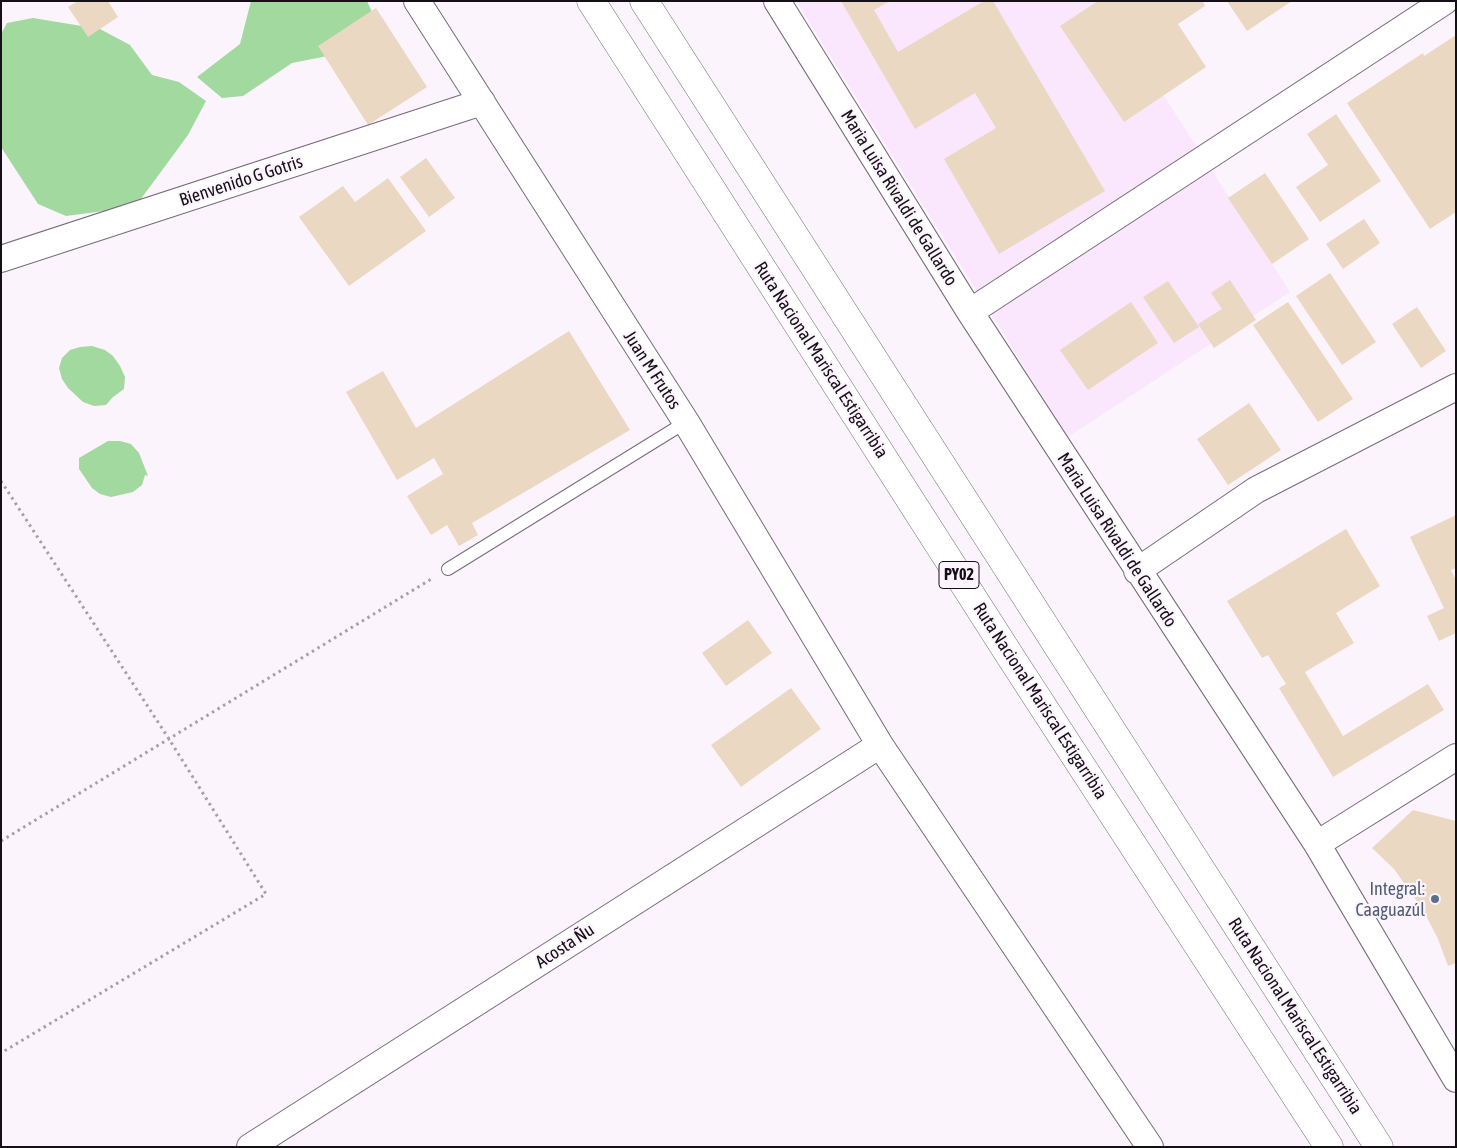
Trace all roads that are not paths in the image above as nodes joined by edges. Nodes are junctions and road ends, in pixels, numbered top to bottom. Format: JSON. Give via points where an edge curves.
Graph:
{"nodes":[{"id":1,"x":416,"y":1,"type":"edge"},
{"id":2,"x":591,"y":1,"type":"edge"},
{"id":3,"x":644,"y":1,"type":"edge"},
{"id":4,"x":777,"y":1,"type":"edge"},
{"id":5,"x":1445,"y":1,"type":"edge"},
{"id":6,"x":482,"y":102,"type":"junction"},
{"id":7,"x":1,"y":259,"type":"edge"},
{"id":8,"x":970,"y":312,"type":"junction"},
{"id":9,"x":1456,"y":387,"type":"edge"},
{"id":10,"x":686,"y":422,"type":"junction"},
{"id":11,"x":448,"y":569,"type":"road end"},
{"id":12,"x":1138,"y":571,"type":"junction"},
{"id":13,"x":880,"y":745,"type":"junction"},
{"id":14,"x":1456,"y":757,"type":"edge"},
{"id":15,"x":1317,"y":844,"type":"junction"},
{"id":16,"x":1456,"y":1079,"type":"edge"},
{"id":17,"x":250,"y":1147,"type":"edge"},
{"id":18,"x":1150,"y":1147,"type":"edge"},
{"id":19,"x":1329,"y":1147,"type":"edge"},
{"id":20,"x":1379,"y":1147,"type":"edge"}],
"edges":[{"from":1,"to":6,"type":"street","name":"Juan M Frutos"},
{"from":2,"to":19,"type":"highway","name":"Ruta Nacional Mariscal Estigarribia","number":"PY02"},
{"from":3,"to":20,"type":"highway","name":"Ruta Nacional Mariscal Estigarribia","number":"PY02"},
{"from":4,"to":8,"type":"street","name":"Maria Luisa Rivaldi de Gallardo"},
{"from":5,"to":8,"type":"street"},
{"from":6,"to":7,"type":"street","name":"Bienvenido G Gotris"},
{"from":6,"to":10,"type":"street","name":"Juan M Frutos"},
{"from":8,"to":12,"type":"street","name":"Maria Luisa Rivaldi de Gallardo"},
{"from":9,"to":12,"type":"street","via":[[1256,490]]},
{"from":10,"to":11,"type":"lane"},
{"from":10,"to":13,"type":"street","name":"Juan M Frutos"},
{"from":12,"to":15,"type":"street","name":"Maria Luisa Rivaldi de Gallardo"},
{"from":13,"to":17,"type":"street","name":"Acosta Ñu"},
{"from":13,"to":18,"type":"street","name":"Juan M Frutos"},
{"from":14,"to":15,"type":"street"},
{"from":15,"to":16,"type":"street","name":"Maria Luisa Rivaldi de Gallardo"}]}
